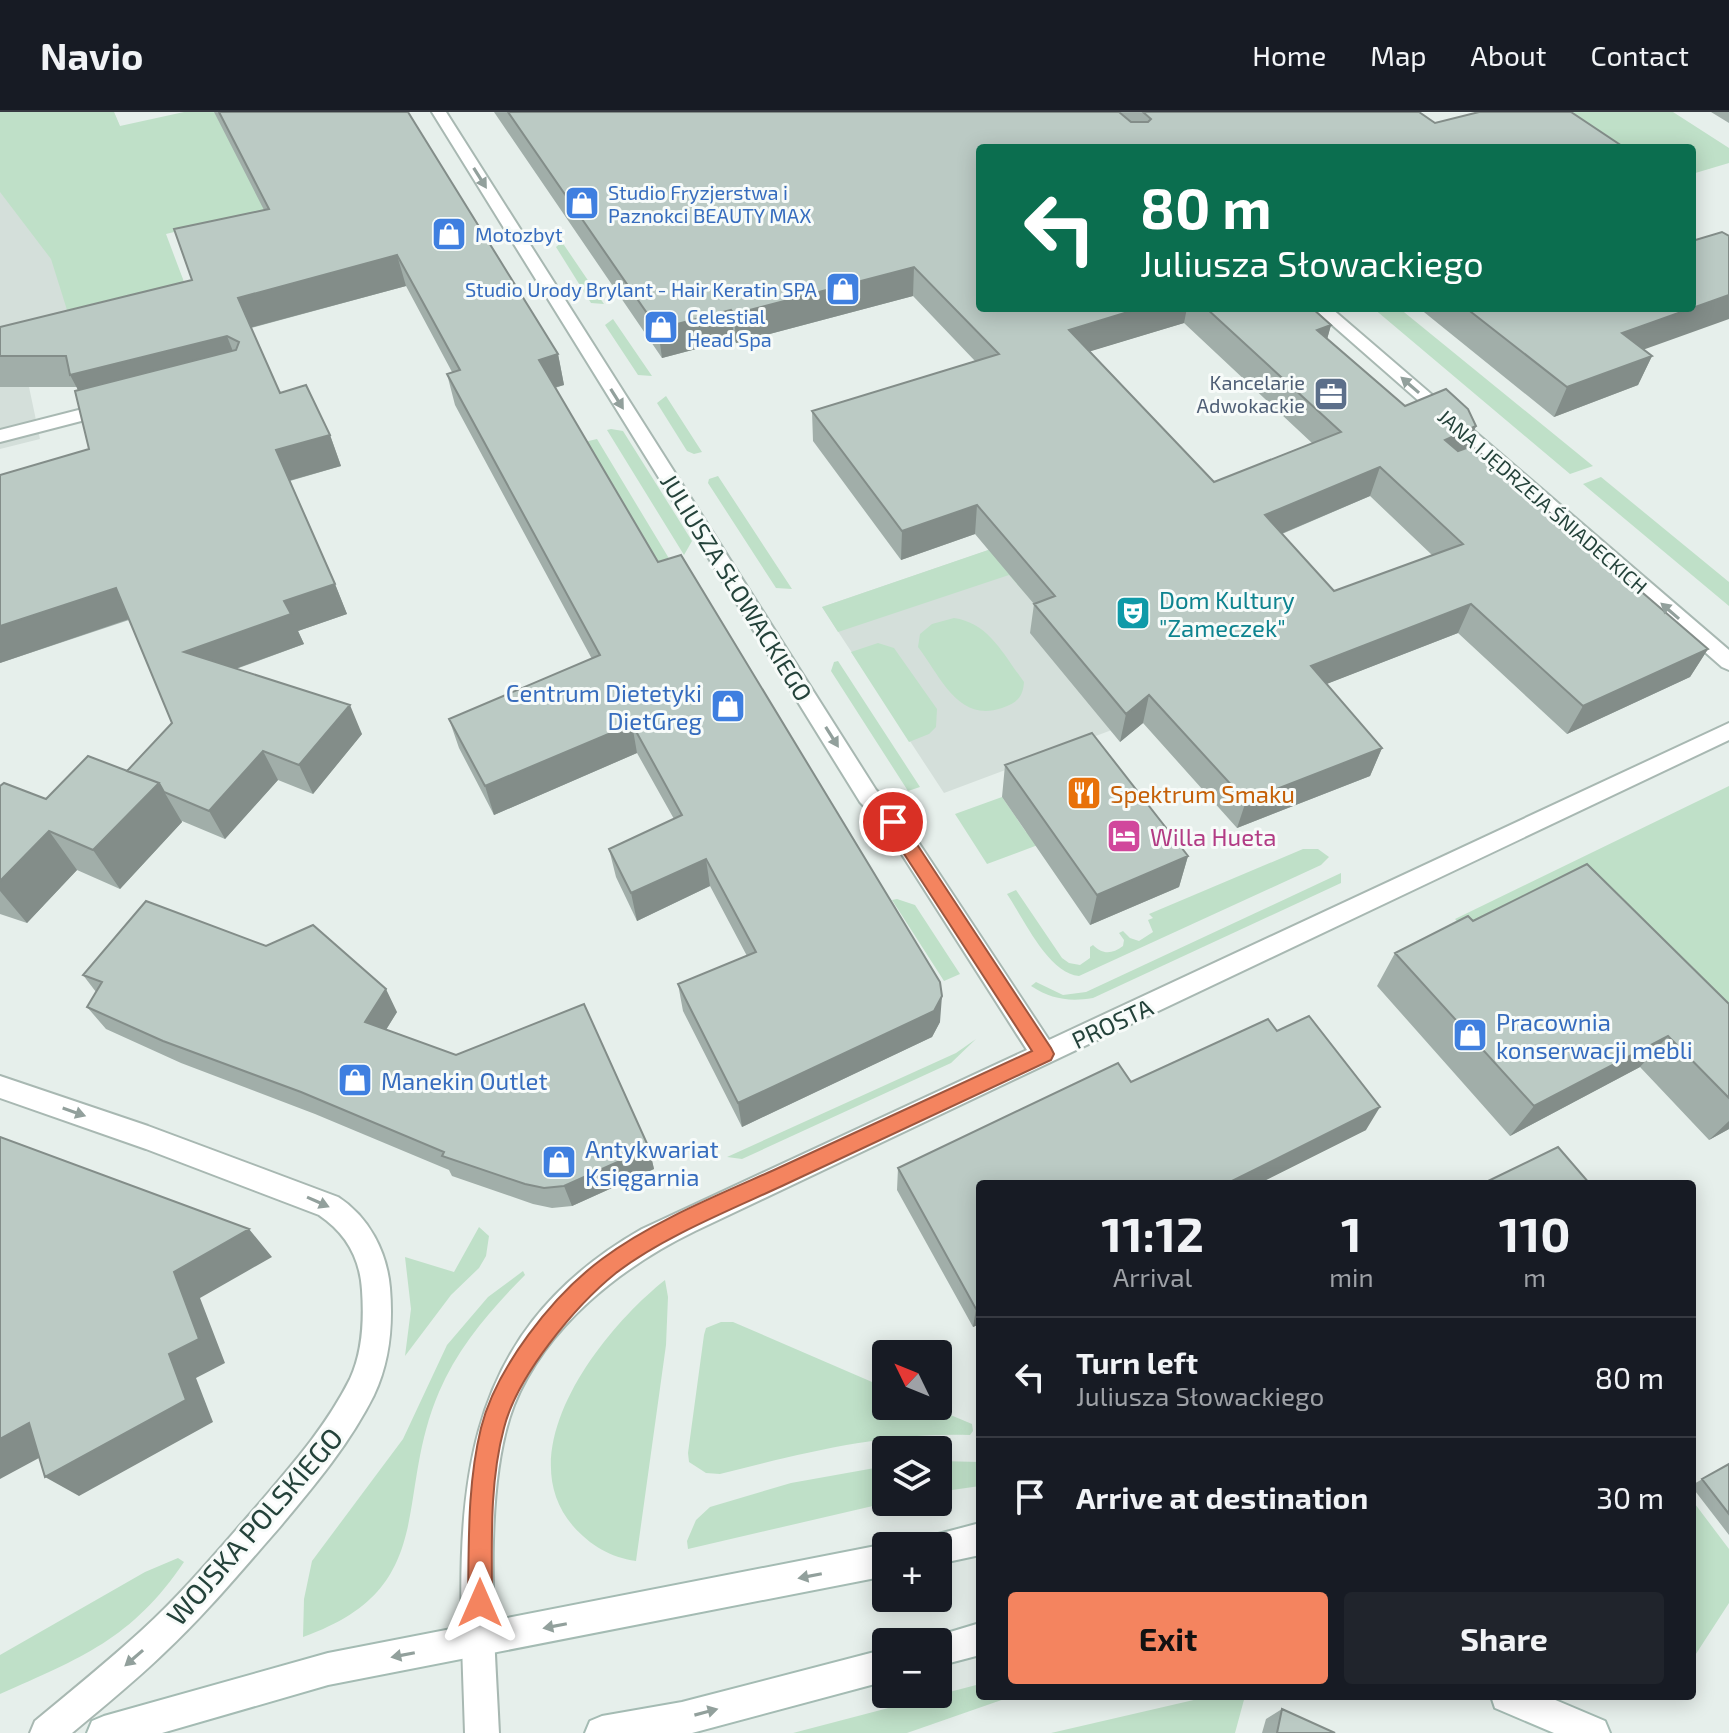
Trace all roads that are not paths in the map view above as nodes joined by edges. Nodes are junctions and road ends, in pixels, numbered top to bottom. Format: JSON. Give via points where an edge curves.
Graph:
{"nodes":[{"id":1,"x":439,"y":112,"type":"edge"},
{"id":2,"x":1326,"y":312,"type":"edge"},
{"id":3,"x":135,"y":402,"type":"edge"},
{"id":4,"x":0,"y":436,"type":"edge"},
{"id":5,"x":1729,"y":662,"type":"edge"},
{"id":6,"x":1729,"y":731,"type":"edge"},
{"id":7,"x":1044,"y":1054,"type":"junction"},
{"id":8,"x":0,"y":1087,"type":"edge"},
{"id":9,"x":976,"y":1540,"type":"edge"},
{"id":10,"x":952,"y":1545,"type":"edge"},
{"id":11,"x":872,"y":1563,"type":"edge"},
{"id":12,"x":479,"y":1640,"type":"junction"},
{"id":13,"x":976,"y":1640,"type":"edge"},
{"id":14,"x":952,"y":1646,"type":"edge"},
{"id":15,"x":872,"y":1669,"type":"edge"},
{"id":16,"x":1516,"y":1700,"type":"edge"},
{"id":17,"x":47,"y":1733,"type":"edge"},
{"id":18,"x":104,"y":1733,"type":"edge"},
{"id":19,"x":482,"y":1733,"type":"edge"},
{"id":20,"x":602,"y":1733,"type":"edge"},
{"id":21,"x":1593,"y":1733,"type":"edge"}],
"edges":[{"from":1,"to":7,"type":"street","name":"JULIUSZA SŁOWACKIEGO","one_way":true,"via":[[868,796],[893,822]]},
{"from":5,"to":2,"type":"street","name":"JANA I JĘDRZEJA ŚNIADECKICH","one_way":true},
{"from":3,"to":4,"type":"street"},
{"from":6,"to":7,"type":"street","name":"PROSTA"},
{"from":7,"to":12,"type":"street","name":"PROSTA","via":[[636,1248],[554,1318],[507,1391],[492,1428],[480,1512]]},
{"from":8,"to":17,"type":"street","name":"WOJSKA POLSKIEGO","one_way":true,"via":[[328,1206],[342,1215],[368,1252],[379,1297],[374,1350],[363,1385],[321,1455],[154,1641]]},
{"from":9,"to":10,"type":"street"},
{"from":11,"to":12,"type":"street","one_way":true},
{"from":12,"to":18,"type":"street","one_way":true,"via":[[328,1669]]},
{"from":12,"to":19,"type":"street","name":"PROSTA"},
{"from":13,"to":14,"type":"street"},
{"from":20,"to":15,"type":"street","one_way":true,"via":[[682,1719]]},
{"from":16,"to":21,"type":"street"}]}
